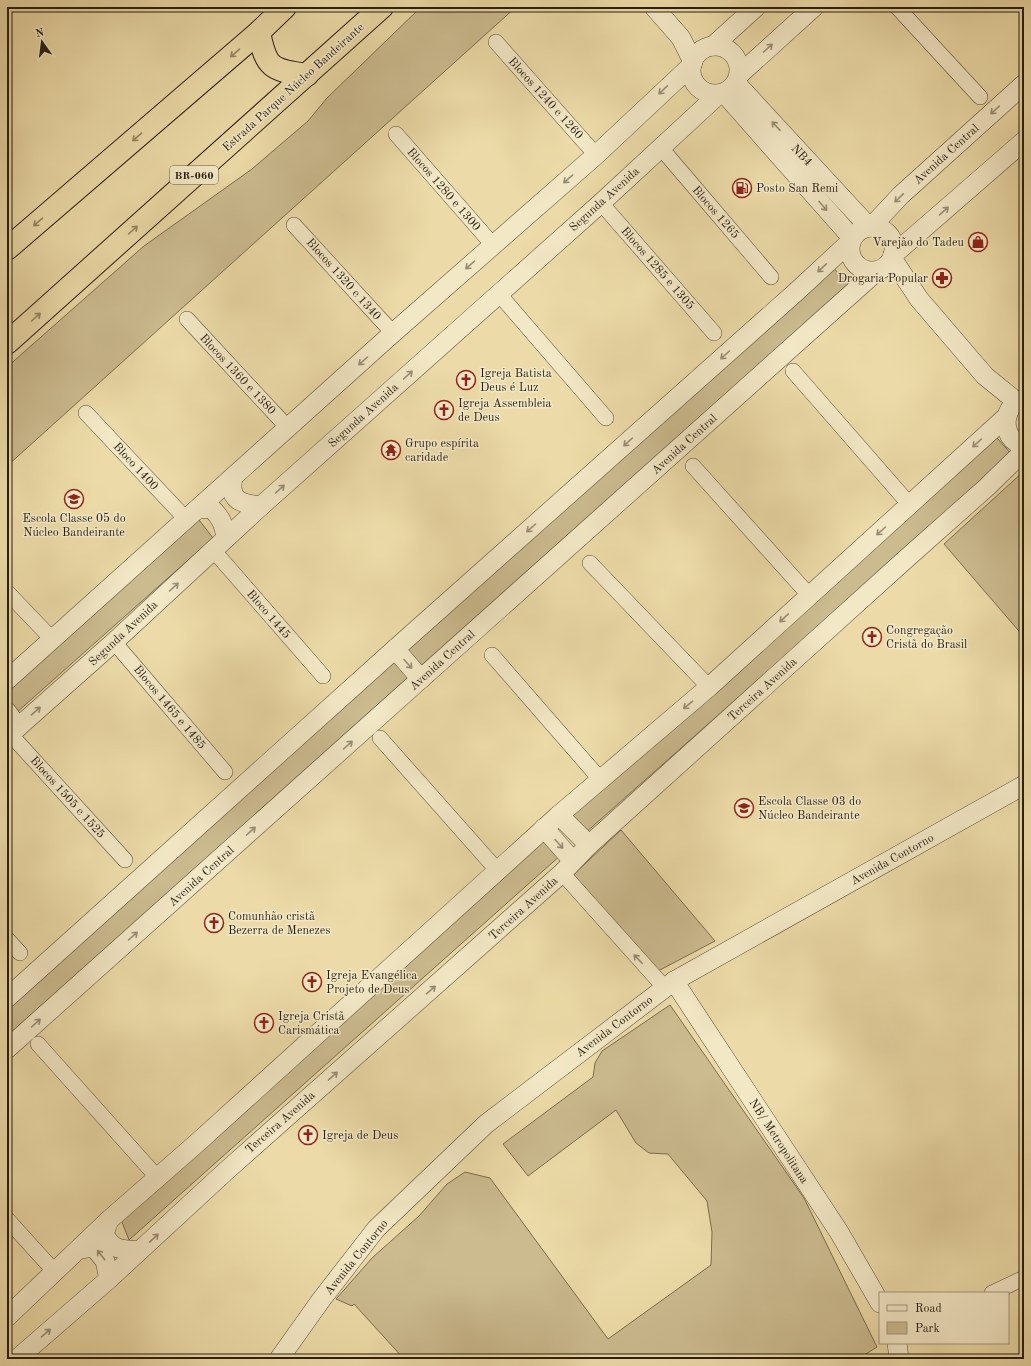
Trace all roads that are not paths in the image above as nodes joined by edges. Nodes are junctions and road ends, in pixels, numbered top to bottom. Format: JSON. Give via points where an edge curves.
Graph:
{"nodes":[{"id":1,"x":284,"y":7,"type":"edge"},
{"id":2,"x":382,"y":7,"type":"edge"},
{"id":3,"x":654,"y":7,"type":"edge"},
{"id":4,"x":756,"y":7,"type":"edge"},
{"id":5,"x":814,"y":7,"type":"edge"},
{"id":6,"x":897,"y":7,"type":"edge"},
{"id":7,"x":259,"y":32,"type":"junction"},
{"id":8,"x":681,"y":38,"type":"junction"},
{"id":9,"x":496,"y":42,"type":"dead end"},
{"id":10,"x":711,"y":46,"type":"junction"},
{"id":11,"x":692,"y":63,"type":"junction"},
{"id":12,"x":307,"y":74,"type":"junction"},
{"id":13,"x":1024,"y":84,"type":"edge"},
{"id":14,"x":729,"y":86,"type":"junction"},
{"id":15,"x":980,"y":97,"type":"dead end"},
{"id":16,"x":396,"y":134,"type":"dead end"},
{"id":17,"x":1024,"y":141,"type":"edge"},
{"id":18,"x":661,"y":148,"type":"junction"},
{"id":19,"x":596,"y":155,"type":"junction"},
{"id":20,"x":601,"y":202,"type":"junction"},
{"id":21,"x":294,"y":225,"type":"dead end"},
{"id":22,"x":870,"y":227,"type":"junction"},
{"id":23,"x":851,"y":240,"type":"junction"},
{"id":24,"x":493,"y":245,"type":"junction"},
{"id":25,"x":7,"y":249,"type":"edge"},
{"id":26,"x":885,"y":263,"type":"junction"},
{"id":27,"x":771,"y":277,"type":"dead end"},
{"id":28,"x":499,"y":294,"type":"junction"},
{"id":29,"x":187,"y":319,"type":"dead end"},
{"id":30,"x":393,"y":333,"type":"junction"},
{"id":31,"x":714,"y":333,"type":"dead end"},
{"id":32,"x":7,"y":342,"type":"edge"},
{"id":33,"x":793,"y":371,"type":"dead end"},
{"id":34,"x":1016,"y":405,"type":"edge"},
{"id":35,"x":86,"y":413,"type":"dead end"},
{"id":36,"x":606,"y":418,"type":"dead end"},
{"id":37,"x":289,"y":429,"type":"junction"},
{"id":38,"x":1024,"y":445,"type":"edge"},
{"id":39,"x":1024,"y":451,"type":"edge"},
{"id":40,"x":692,"y":466,"type":"dead end"},
{"id":41,"x":233,"y":478,"type":"junction"},
{"id":42,"x":910,"y":505,"type":"junction"},
{"id":43,"x":260,"y":506,"type":"junction"},
{"id":44,"x":192,"y":514,"type":"junction"},
{"id":45,"x":220,"y":545,"type":"junction"},
{"id":46,"x":590,"y":563,"type":"dead end"},
{"id":47,"x":7,"y":592,"type":"edge"},
{"id":48,"x":809,"y":595,"type":"junction"},
{"id":49,"x":52,"y":639,"type":"junction"},
{"id":50,"x":114,"y":642,"type":"junction"},
{"id":51,"x":395,"y":649,"type":"junction"},
{"id":52,"x":492,"y":656,"type":"dead end"},
{"id":53,"x":323,"y":676,"type":"dead end"},
{"id":54,"x":421,"y":679,"type":"junction"},
{"id":55,"x":7,"y":680,"type":"edge"},
{"id":56,"x":709,"y":687,"type":"junction"},
{"id":57,"x":11,"y":728,"type":"edge"},
{"id":58,"x":380,"y":738,"type":"dead end"},
{"id":59,"x":225,"y":772,"type":"dead end"},
{"id":60,"x":600,"y":779,"type":"junction"},
{"id":61,"x":1024,"y":785,"type":"edge"},
{"id":62,"x":558,"y":815,"type":"junction"},
{"id":63,"x":544,"y":828,"type":"junction"},
{"id":64,"x":589,"y":846,"type":"junction"},
{"id":65,"x":125,"y":860,"type":"dead end"},
{"id":66,"x":567,"y":867,"type":"junction"},
{"id":67,"x":497,"y":870,"type":"junction"},
{"id":68,"x":7,"y":938,"type":"edge"},
{"id":69,"x":20,"y":953,"type":"dead end"},
{"id":70,"x":670,"y":984,"type":"junction"},
{"id":71,"x":7,"y":998,"type":"edge"},
{"id":72,"x":38,"y":1044,"type":"dead end"},
{"id":73,"x":7,"y":1049,"type":"edge"},
{"id":74,"x":157,"y":1178,"type":"junction"},
{"id":75,"x":7,"y":1219,"type":"edge"},
{"id":76,"x":108,"y":1220,"type":"junction"},
{"id":77,"x":80,"y":1249,"type":"junction"},
{"id":78,"x":139,"y":1251,"type":"junction"},
{"id":79,"x":55,"y":1272,"type":"junction"},
{"id":80,"x":1024,"y":1278,"type":"edge"},
{"id":81,"x":109,"y":1279,"type":"junction"},
{"id":82,"x":994,"y":1292,"type":"edge"},
{"id":83,"x":879,"y":1301,"type":"edge"},
{"id":84,"x":7,"y":1317,"type":"edge"},
{"id":85,"x":897,"y":1344,"type":"edge"},
{"id":86,"x":17,"y":1359,"type":"edge"},
{"id":87,"x":279,"y":1359,"type":"edge"},
{"id":88,"x":899,"y":1359,"type":"edge"}],
"edges":[{"from":1,"to":7,"type":"highway"},
{"from":2,"to":12,"type":"highway","name":"Estrada Parque Núcleo Bandeirante","number":"BR-060"},
{"from":3,"to":8,"type":"street"},
{"from":4,"to":10,"type":"street"},
{"from":14,"to":5,"type":"street","name":"Segunda Avenida","one_way":true},
{"from":6,"to":15,"type":"street"},
{"from":7,"to":12,"type":"highway","via":[[265,58],[271,65],[280,70]]},
{"from":7,"to":25,"type":"highway","one_way":true},
{"from":8,"to":10,"type":"street"},
{"from":8,"to":11,"type":"street"},
{"from":9,"to":19,"type":"street","name":"Blocos 1240 e 1260"},
{"from":10,"to":11,"type":"street","via":[[699,52]]},
{"from":10,"to":14,"type":"street","via":[[730,50],[740,65]]},
{"from":11,"to":14,"type":"street","via":[[693,80],[698,86],[711,94]]},
{"from":11,"to":19,"type":"street","one_way":true},
{"from":32,"to":12,"type":"highway","name":"Estrada Parque Núcleo Bandeirante","number":"BR-060","one_way":true},
{"from":13,"to":22,"type":"street","name":"Avenida Central","one_way":true,"via":[[901,195]]},
{"from":14,"to":18,"type":"street","name":"Segunda Avenida"},
{"from":22,"to":14,"type":"street","name":"NB4","one_way":true},
{"from":14,"to":23,"type":"street","name":"NB4","one_way":true},
{"from":16,"to":24,"type":"street","name":"Blocos 1280 e 1300"},
{"from":26,"to":17,"type":"street","name":"Avenida Central","one_way":true},
{"from":18,"to":20,"type":"street","name":"Segunda Avenida"},
{"from":18,"to":27,"type":"street","name":"Blocos 1265"},
{"from":19,"to":24,"type":"street","one_way":true},
{"from":20,"to":28,"type":"street","name":"Segunda Avenida"},
{"from":20,"to":31,"type":"street","name":"Blocos 1285 e 1305"},
{"from":21,"to":30,"type":"street","name":"Blocos 1320 e 1340"},
{"from":22,"to":23,"type":"street","via":[[860,230]]},
{"from":22,"to":26,"type":"street","via":[[888,233],[894,245]]},
{"from":23,"to":26,"type":"street","via":[[850,255],[858,266],[870,271]]},
{"from":23,"to":51,"type":"street","one_way":true},
{"from":24,"to":30,"type":"street","one_way":true},
{"from":26,"to":34,"type":"street","via":[[985,376]]},
{"from":26,"to":54,"type":"street","name":"Avenida Central"},
{"from":28,"to":36,"type":"street"},
{"from":43,"to":28,"type":"street","name":"Segunda Avenida","one_way":true},
{"from":29,"to":37,"type":"street","name":"Blocos 1360 e 1380"},
{"from":30,"to":37,"type":"street","one_way":true},
{"from":33,"to":42,"type":"street"},
{"from":34,"to":38,"type":"street","via":[[1006,426],[1013,440]]},
{"from":34,"to":42,"type":"street","one_way":true},
{"from":35,"to":44,"type":"street","name":"Bloco 1400"},
{"from":37,"to":41,"type":"street"},
{"from":39,"to":64,"type":"street","name":"Terceira Avenida"},
{"from":40,"to":48,"type":"street"},
{"from":41,"to":43,"type":"street","via":[[231,488],[235,498],[246,504]]},
{"from":41,"to":44,"type":"street"},
{"from":42,"to":48,"type":"street","one_way":true},
{"from":43,"to":45,"type":"street","name":"Segunda Avenida"},
{"from":44,"to":45,"type":"street","via":[[211,508],[220,516],[224,525]]},
{"from":44,"to":49,"type":"street"},
{"from":50,"to":45,"type":"street","name":"Segunda Avenida","one_way":true},
{"from":45,"to":53,"type":"street","name":"Bloco 1445"},
{"from":46,"to":56,"type":"street"},
{"from":47,"to":49,"type":"street"},
{"from":48,"to":56,"type":"street","one_way":true},
{"from":49,"to":55,"type":"street"},
{"from":57,"to":50,"type":"street","name":"Segunda Avenida","one_way":true},
{"from":50,"to":59,"type":"street","name":"Blocos 1465 e 1485"},
{"from":51,"to":54,"type":"street","one_way":true},
{"from":51,"to":71,"type":"street"},
{"from":52,"to":60,"type":"street"},
{"from":73,"to":54,"type":"street","name":"Avenida Central","one_way":true},
{"from":56,"to":60,"type":"street","one_way":true},
{"from":57,"to":65,"type":"street","name":"Blocos 1505 e 1525"},
{"from":58,"to":67,"type":"street"},
{"from":60,"to":62,"type":"street"},
{"from":61,"to":70,"type":"street","name":"Avenida Contorno"},
{"from":62,"to":63,"type":"street"},
{"from":62,"to":64,"type":"street"},
{"from":63,"to":66,"type":"street","one_way":true},
{"from":63,"to":67,"type":"street"},
{"from":64,"to":66,"type":"street","name":"Terceira Avenida"},
{"from":70,"to":66,"type":"street","one_way":true},
{"from":78,"to":66,"type":"street","name":"Terceira Avenida","one_way":true},
{"from":67,"to":74,"type":"street"},
{"from":68,"to":69,"type":"street"},
{"from":70,"to":83,"type":"street","name":"NB/ Metropolitana","via":[[839,1232]]},
{"from":70,"to":87,"type":"street","name":"Avenida Contorno","via":[[486,1124],[443,1164],[376,1229]]},
{"from":72,"to":74,"type":"street"},
{"from":74,"to":76,"type":"street"},
{"from":75,"to":79,"type":"street"},
{"from":76,"to":77,"type":"street"},
{"from":76,"to":78,"type":"street","via":[[104,1234],[109,1243],[118,1249]]},
{"from":77,"to":79,"type":"street"},
{"from":81,"to":77,"type":"street","one_way":true,"via":[[105,1261],[94,1247]]},
{"from":78,"to":81,"type":"street","name":"Terceira Avenida"},
{"from":79,"to":84,"type":"street"},
{"from":80,"to":82,"type":"street"},
{"from":86,"to":81,"type":"street","name":"Terceira Avenida","one_way":true},
{"from":85,"to":88,"type":"street"}]}
